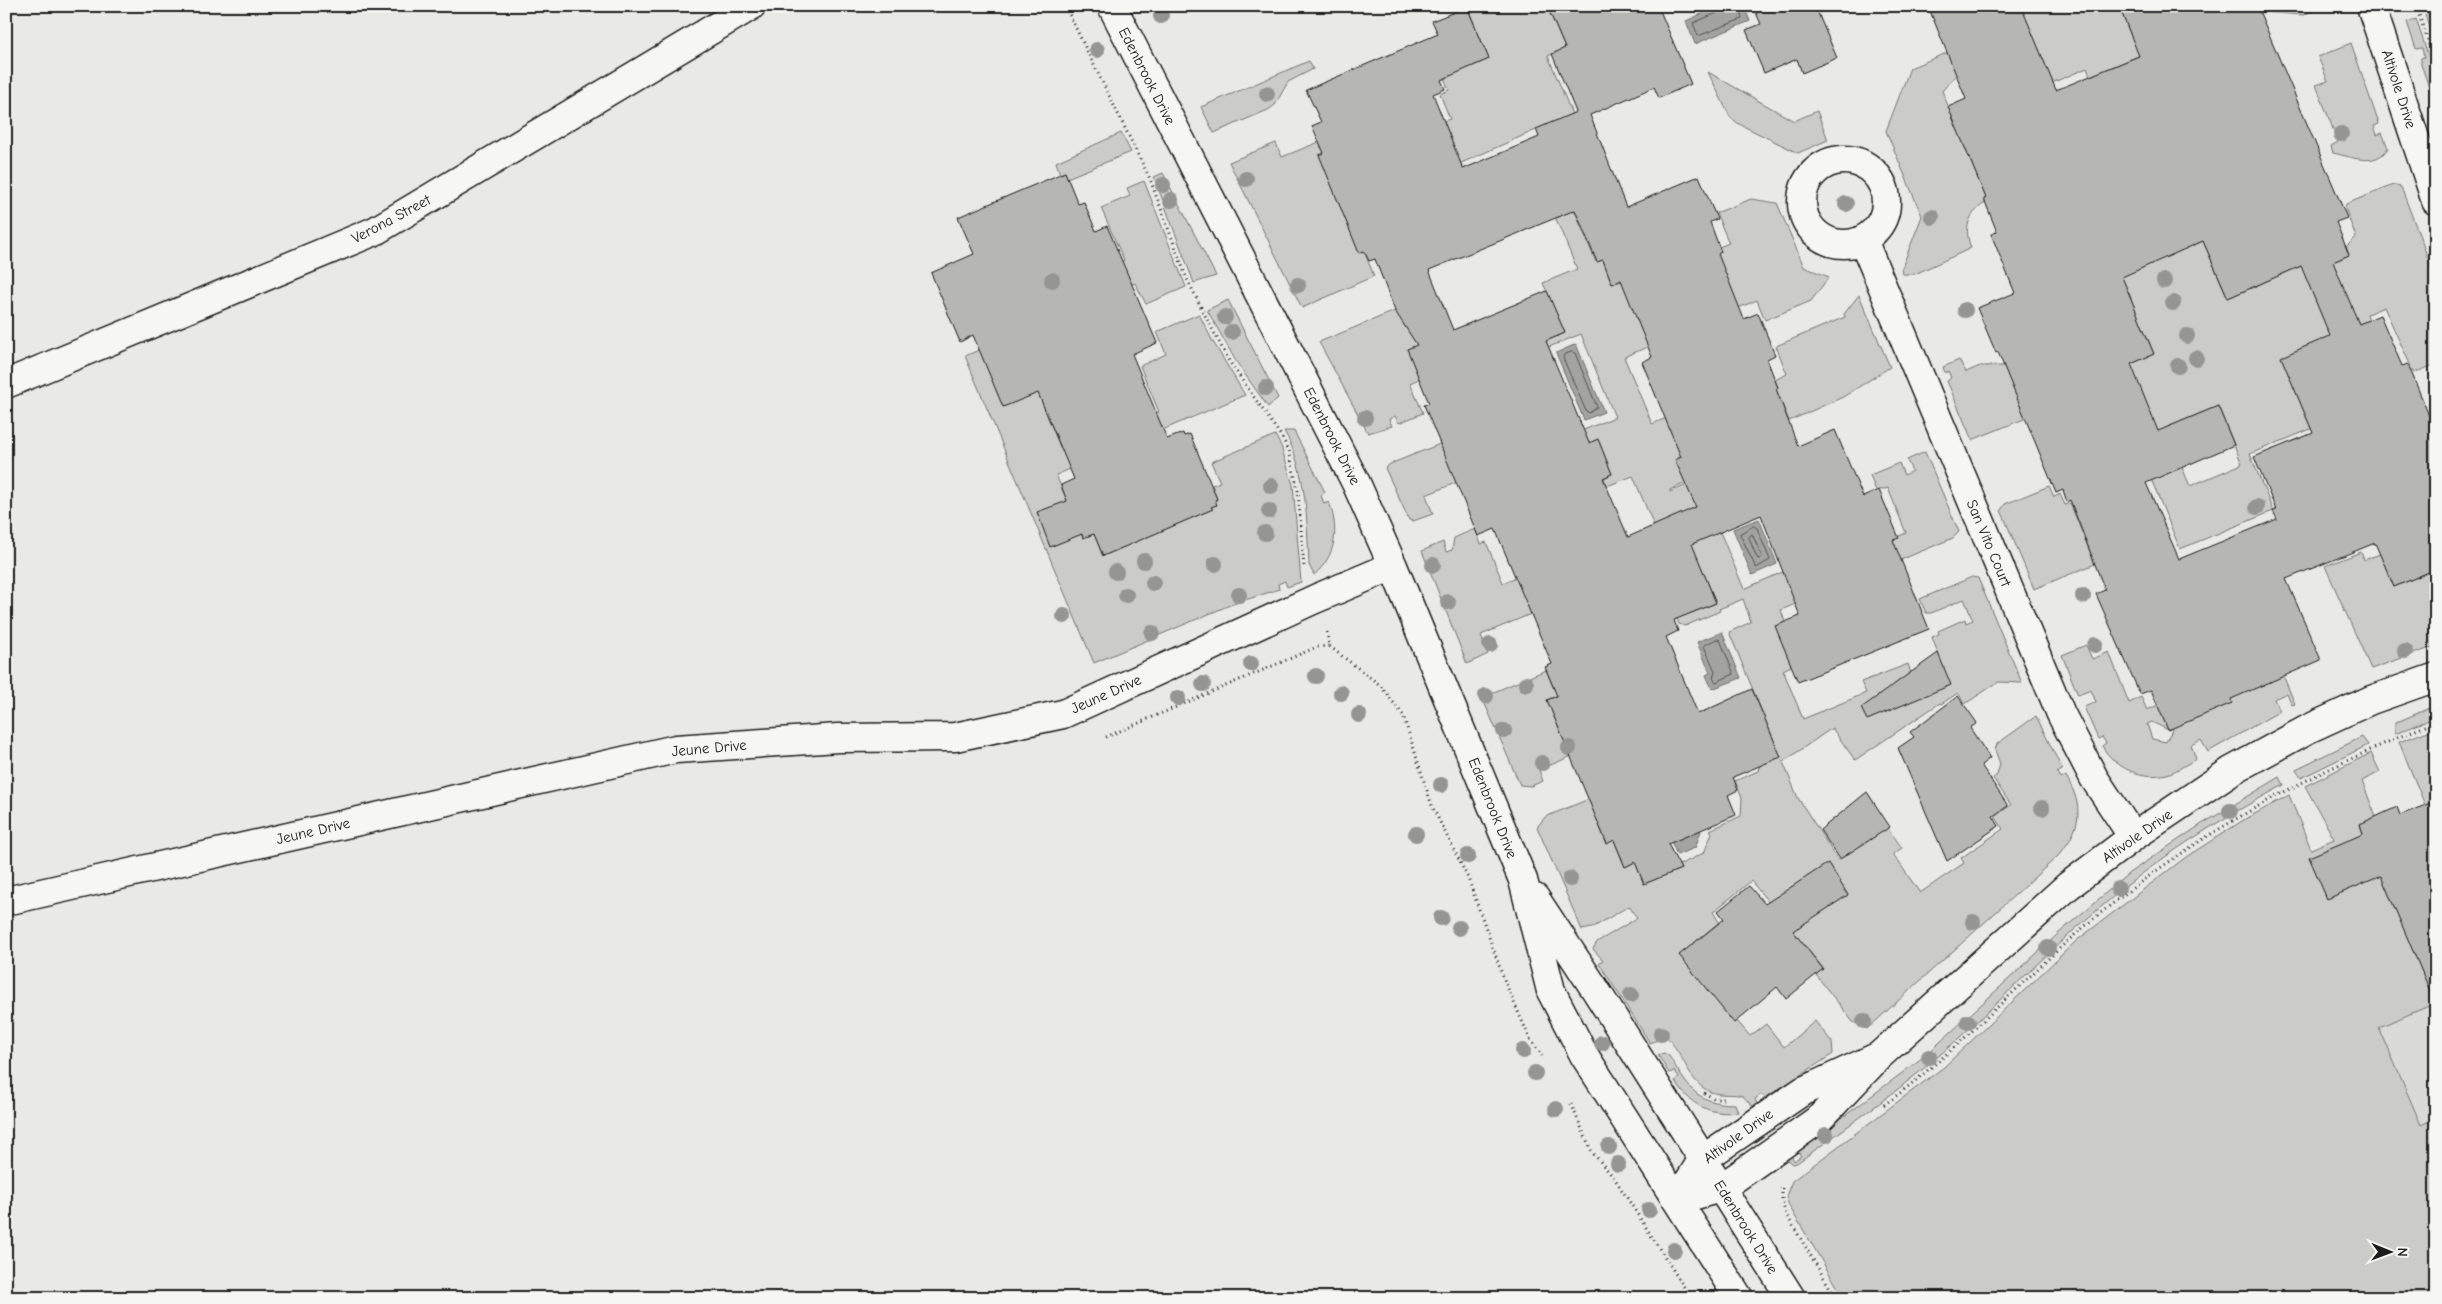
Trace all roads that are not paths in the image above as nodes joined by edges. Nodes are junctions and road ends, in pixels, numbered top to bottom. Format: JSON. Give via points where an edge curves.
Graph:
{"nodes":[{"id":1,"x":751,"y":6,"type":"edge"},
{"id":2,"x":1112,"y":6,"type":"edge"},
{"id":3,"x":2371,"y":6,"type":"edge"},
{"id":4,"x":2436,"y":201,"type":"edge"},
{"id":5,"x":1863,"y":240,"type":"dead end"},
{"id":6,"x":6,"y":384,"type":"edge"},
{"id":7,"x":1394,"y":566,"type":"junction"},
{"id":8,"x":2436,"y":677,"type":"edge"},
{"id":9,"x":2133,"y":837,"type":"junction"},
{"id":10,"x":1523,"y":880,"type":"junction"},
{"id":11,"x":6,"y":901,"type":"edge"},
{"id":12,"x":1879,"y":1056,"type":"junction"},
{"id":13,"x":1703,"y":1159,"type":"junction"},
{"id":14,"x":1722,"y":1188,"type":"junction"},
{"id":15,"x":1676,"y":1200,"type":"junction"},
{"id":16,"x":1739,"y":1298,"type":"edge"},
{"id":17,"x":1791,"y":1298,"type":"edge"}],
"edges":[{"from":1,"to":6,"type":"street","name":"Verona Street","via":[[375,231]]},
{"from":2,"to":7,"type":"street","name":"Edenbrook Drive","via":[[1356,483]]},
{"from":3,"to":4,"type":"street","name":"Altivole Drive"},
{"from":5,"to":9,"type":"street","name":"San Vito Court","via":[[2061,714],[2094,778]]},
{"from":7,"to":10,"type":"street","name":"Edenbrook Drive"},
{"from":7,"to":11,"type":"street","name":"Jeune Drive","via":[[1063,714],[955,737],[838,738],[676,749]]},
{"from":8,"to":9,"type":"street","name":"Altivole Drive","via":[[2371,700],[2308,729],[2231,771]]},
{"from":9,"to":12,"type":"street","name":"Altivole Drive","via":[[2068,886]]},
{"from":10,"to":13,"type":"street","name":"Edenbrook Drive"},
{"from":10,"to":15,"type":"street","name":"Edenbrook Drive","via":[[1551,991],[1584,1055]]},
{"from":12,"to":13,"type":"street","name":"Altivole Drive","via":[[1803,1091]]},
{"from":12,"to":14,"type":"street","name":"Altivole Drive","via":[[1819,1119]]},
{"from":13,"to":14,"type":"street","name":"Edenbrook Drive"},
{"from":13,"to":15,"type":"street","name":"Altivole Drive"},
{"from":14,"to":15,"type":"street","name":"Altivole Drive"},
{"from":14,"to":17,"type":"street","name":"Edenbrook Drive"},
{"from":15,"to":16,"type":"street","name":"Edenbrook Drive"}]}
